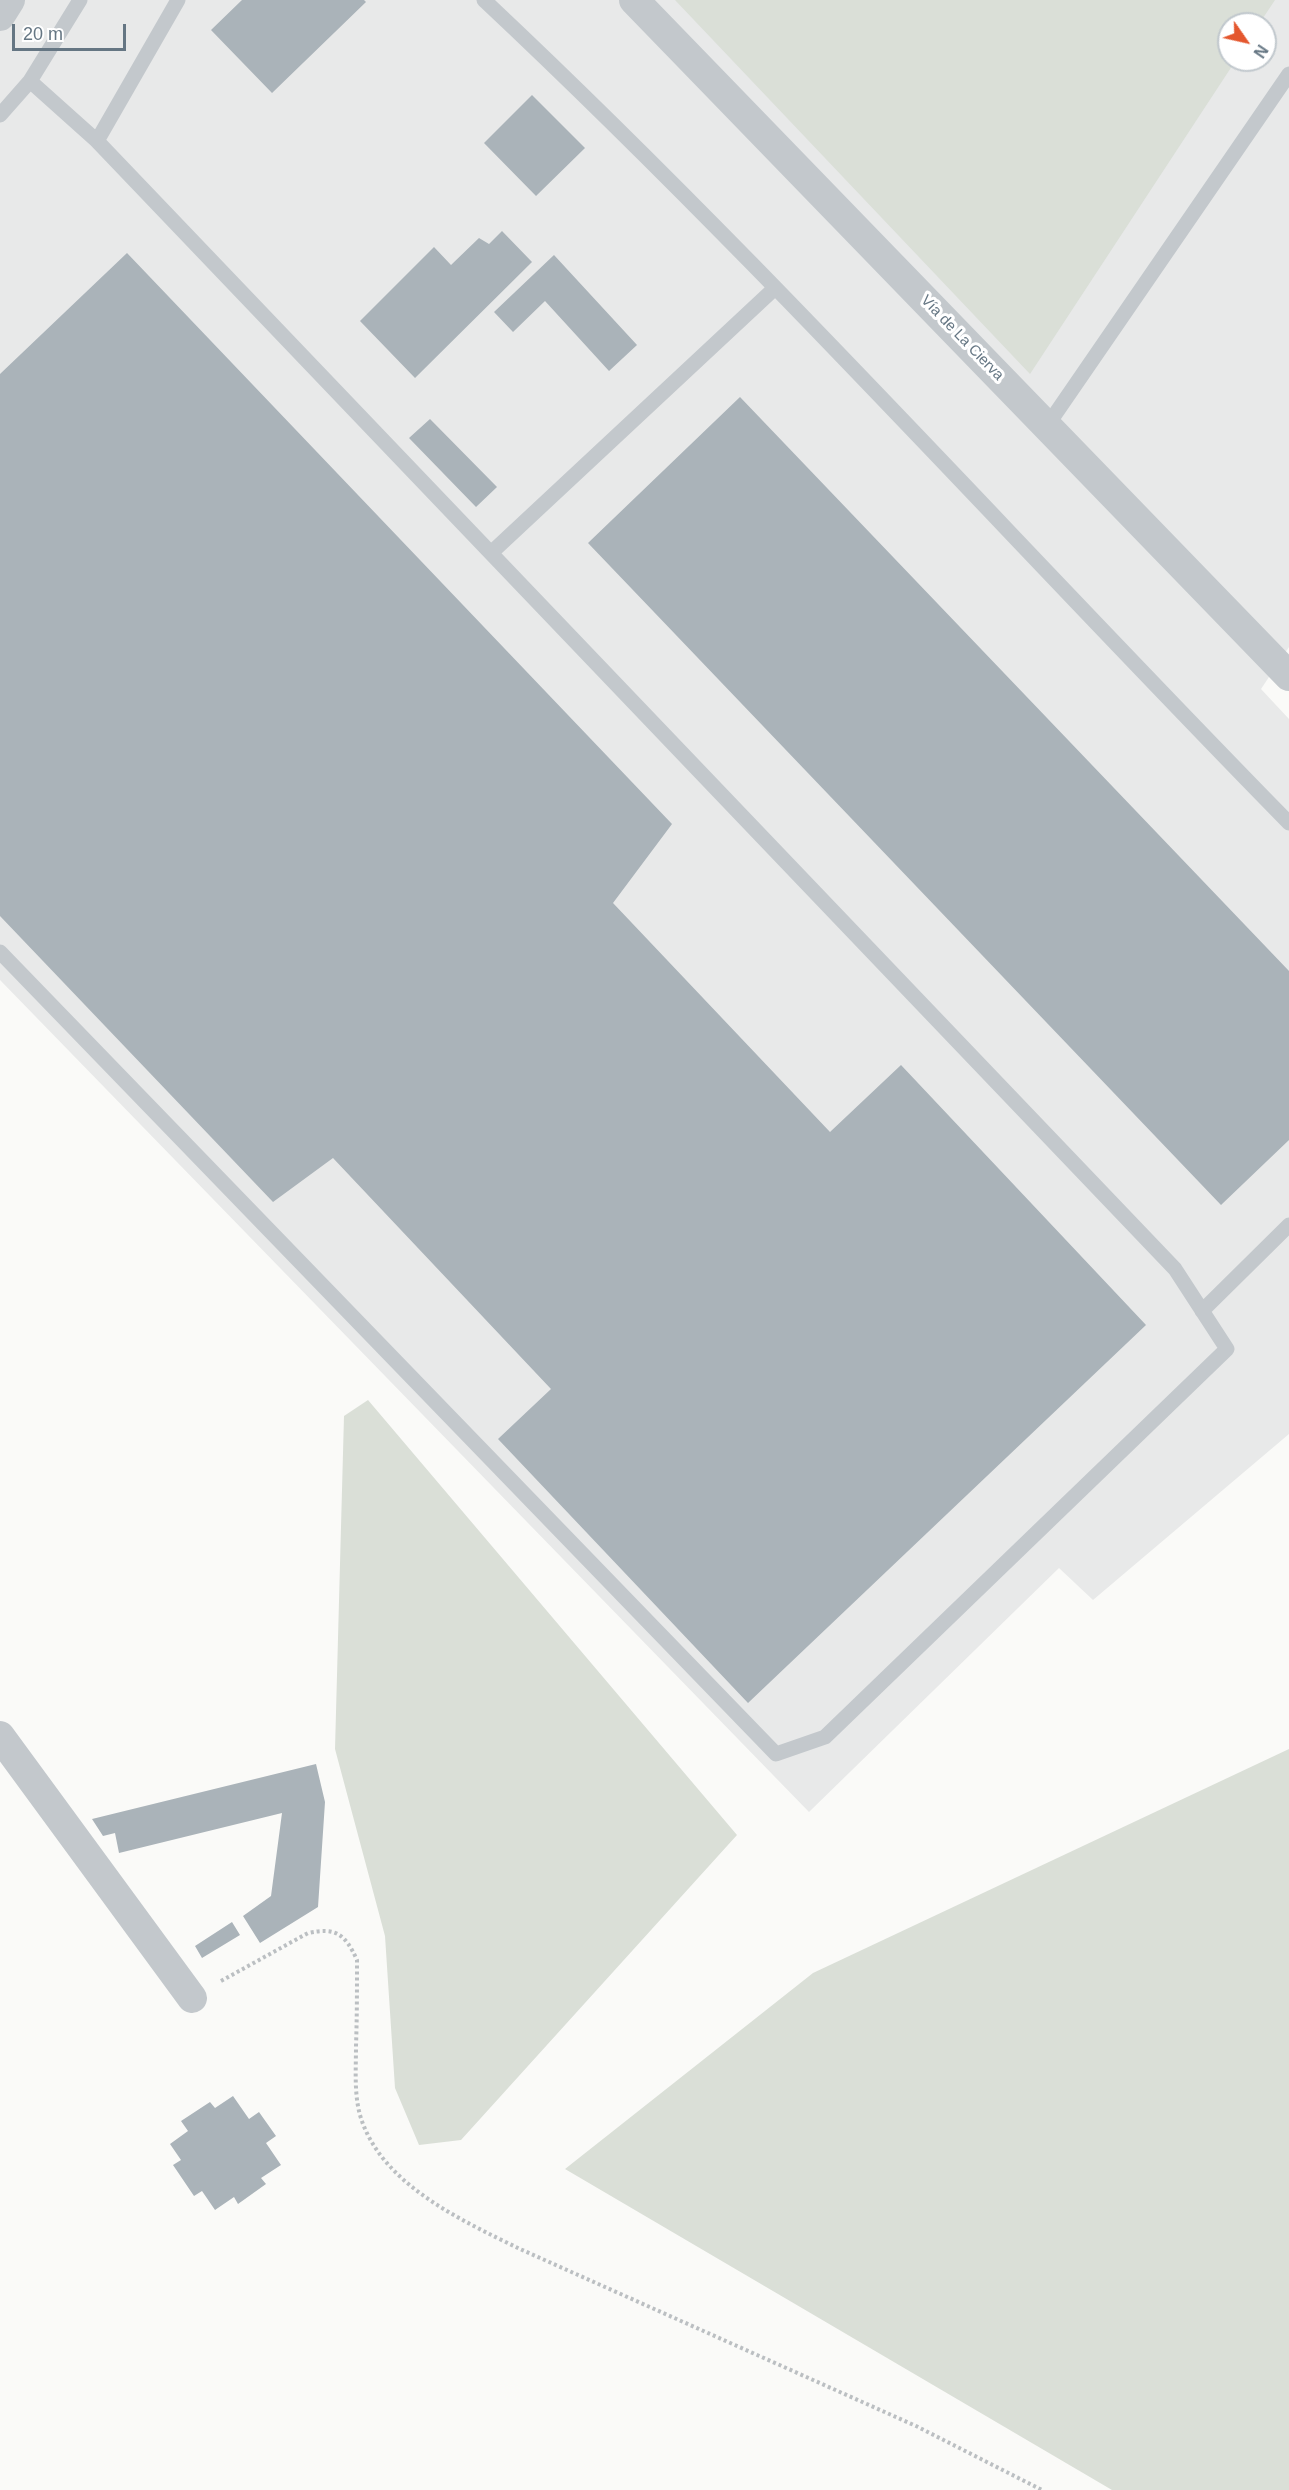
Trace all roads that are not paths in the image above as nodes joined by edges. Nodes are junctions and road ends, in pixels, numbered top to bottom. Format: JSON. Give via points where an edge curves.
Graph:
{"nodes":[{"id":1,"x":10,"y":0,"type":"edge"},
{"id":2,"x":80,"y":0,"type":"edge"},
{"id":3,"x":178,"y":0,"type":"edge"},
{"id":4,"x":484,"y":0,"type":"edge"},
{"id":5,"x":634,"y":0,"type":"edge"},
{"id":6,"x":0,"y":16,"type":"edge"},
{"id":7,"x":1289,"y":74,"type":"edge"},
{"id":8,"x":30,"y":81,"type":"junction"},
{"id":9,"x":0,"y":116,"type":"edge"},
{"id":10,"x":97,"y":141,"type":"junction"},
{"id":11,"x":776,"y":288,"type":"junction"},
{"id":12,"x":1047,"y":426,"type":"junction"},
{"id":13,"x":491,"y":553,"type":"junction"},
{"id":14,"x":1289,"y":676,"type":"edge"},
{"id":15,"x":1289,"y":823,"type":"edge"},
{"id":16,"x":0,"y":952,"type":"edge"},
{"id":17,"x":1289,"y":1225,"type":"edge"},
{"id":18,"x":1202,"y":1311,"type":"junction"},
{"id":19,"x":0,"y":1736,"type":"edge"},
{"id":20,"x":192,"y":1998,"type":"road end"}],
"edges":[{"from":1,"to":6,"type":"street"},
{"from":2,"to":8,"type":"lane"},
{"from":3,"to":10,"type":"lane"},
{"from":4,"to":11,"type":"lane"},
{"from":5,"to":12,"type":"street","name":"Vía de La Cierva"},
{"from":7,"to":12,"type":"lane"},
{"from":8,"to":9,"type":"lane"},
{"from":8,"to":10,"type":"lane"},
{"from":10,"to":13,"type":"lane"},
{"from":11,"to":13,"type":"lane"},
{"from":11,"to":15,"type":"lane"},
{"from":12,"to":14,"type":"street","name":"Vía de La Cierva"},
{"from":13,"to":18,"type":"lane","via":[[1175,1269]]},
{"from":16,"to":18,"type":"lane","via":[[776,1754],[825,1737],[1227,1349]]},
{"from":17,"to":18,"type":"lane"},
{"from":19,"to":20,"type":"street"}]}
